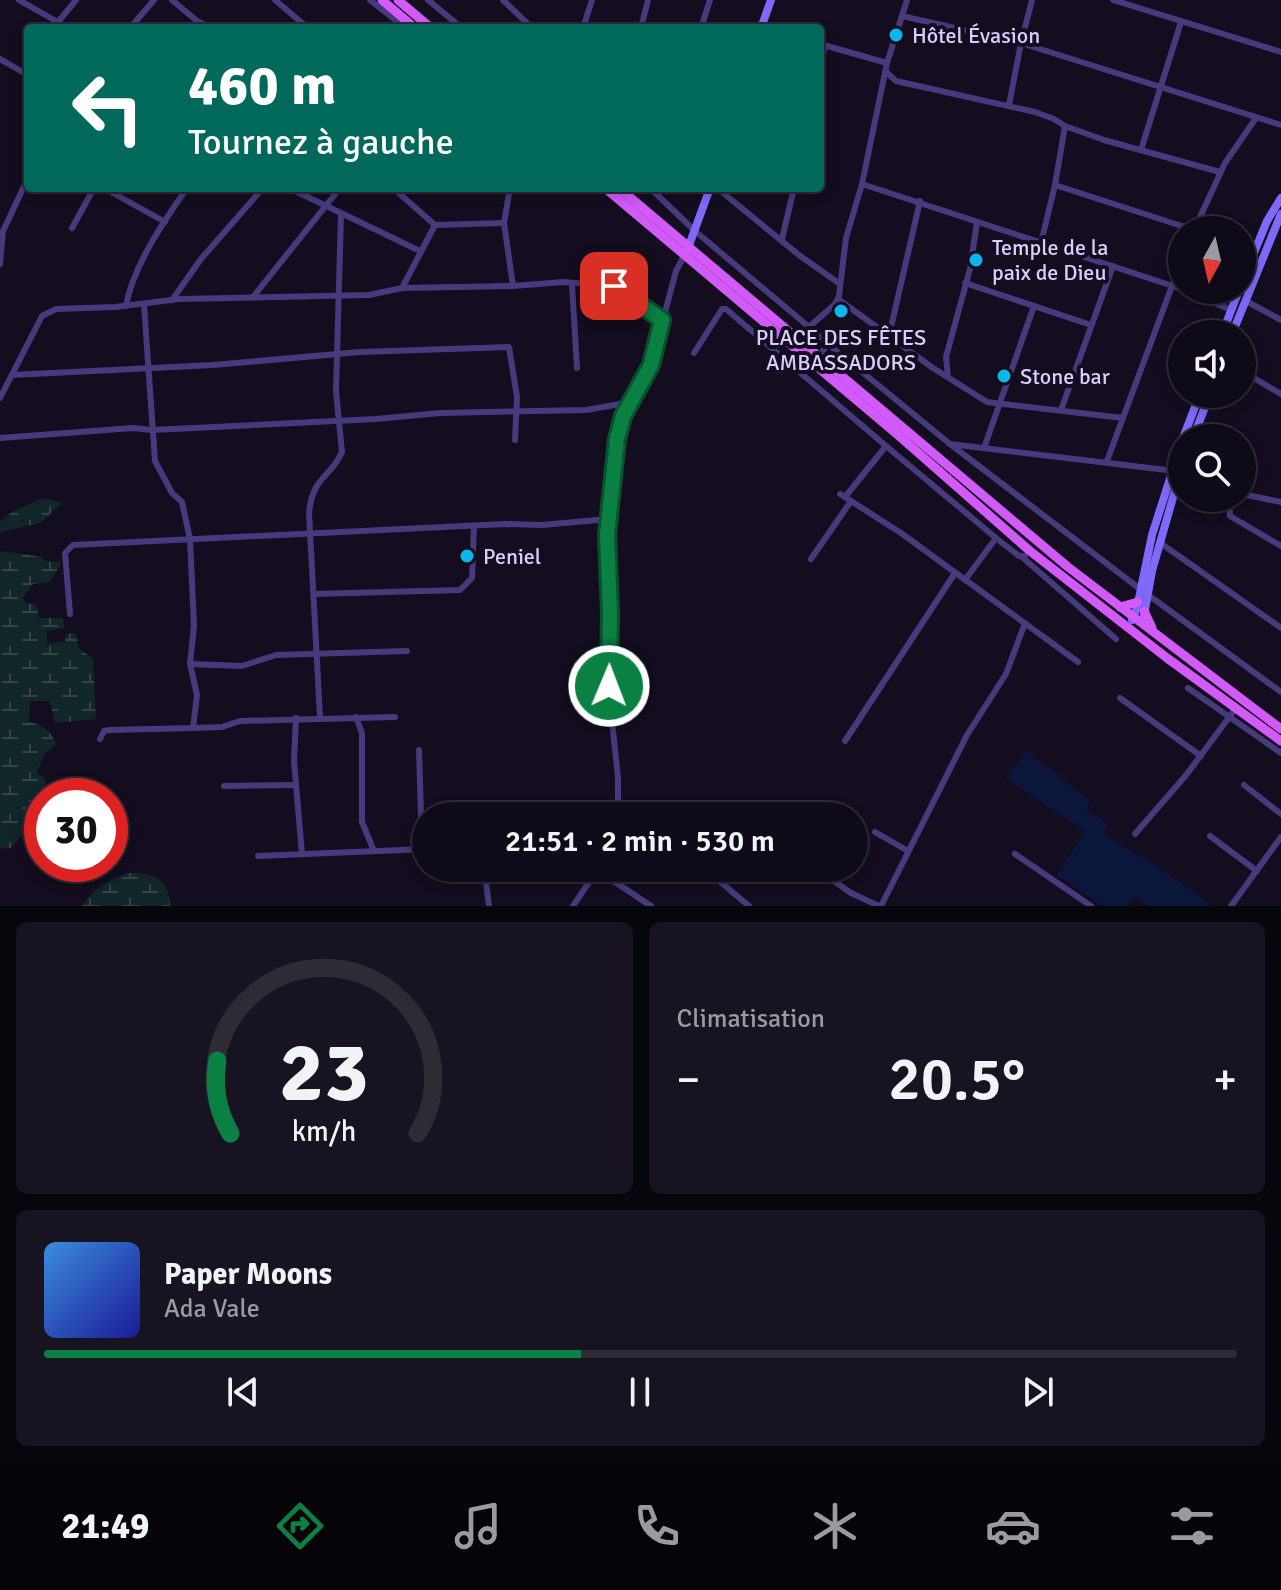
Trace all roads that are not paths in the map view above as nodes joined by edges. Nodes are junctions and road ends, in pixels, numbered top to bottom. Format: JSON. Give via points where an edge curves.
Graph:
{"nodes":[{"id":1,"x":19,"y":0,"type":"edge"},
{"id":2,"x":76,"y":0,"type":"edge"},
{"id":3,"x":154,"y":0,"type":"edge"},
{"id":4,"x":172,"y":0,"type":"edge"},
{"id":5,"x":275,"y":0,"type":"edge"},
{"id":6,"x":370,"y":0,"type":"edge"},
{"id":7,"x":382,"y":0,"type":"edge"},
{"id":8,"x":398,"y":0,"type":"edge"},
{"id":9,"x":428,"y":0,"type":"edge"},
{"id":10,"x":503,"y":0,"type":"edge"},
{"id":11,"x":516,"y":0,"type":"edge"},
{"id":12,"x":592,"y":0,"type":"edge"},
{"id":13,"x":648,"y":0,"type":"edge"},
{"id":14,"x":771,"y":0,"type":"edge"},
{"id":15,"x":904,"y":0,"type":"edge"},
{"id":16,"x":1032,"y":0,"type":"edge"},
{"id":17,"x":1113,"y":0,"type":"edge"},
{"id":18,"x":708,"y":1,"type":"edge"},
{"id":19,"x":513,"y":9,"type":"junction"},
{"id":20,"x":902,"y":16,"type":"junction"},
{"id":21,"x":58,"y":22,"type":"junction"},
{"id":22,"x":1181,"y":22,"type":"junction"},
{"id":23,"x":61,"y":24,"type":"edge"},
{"id":24,"x":133,"y":24,"type":"edge"},
{"id":25,"x":203,"y":24,"type":"edge"},
{"id":26,"x":303,"y":24,"type":"edge"},
{"id":27,"x":399,"y":24,"type":"edge"},
{"id":28,"x":410,"y":24,"type":"edge"},
{"id":29,"x":426,"y":24,"type":"edge"},
{"id":30,"x":457,"y":24,"type":"edge"},
{"id":31,"x":528,"y":24,"type":"edge"},
{"id":32,"x":584,"y":24,"type":"edge"},
{"id":33,"x":642,"y":24,"type":"edge"},
{"id":34,"x":702,"y":24,"type":"edge"},
{"id":35,"x":762,"y":24,"type":"edge"},
{"id":36,"x":1021,"y":43,"type":"junction"},
{"id":37,"x":824,"y":46,"type":"edge"},
{"id":38,"x":1281,"y":52,"type":"edge"},
{"id":39,"x":0,"y":59,"type":"edge"},
{"id":40,"x":887,"y":63,"type":"junction"},
{"id":41,"x":886,"y":72,"type":"junction"},
{"id":42,"x":24,"y":73,"type":"edge"},
{"id":43,"x":1160,"y":87,"type":"junction"},
{"id":44,"x":1009,"y":105,"type":"junction"},
{"id":45,"x":1256,"y":118,"type":"junction"},
{"id":46,"x":1281,"y":125,"type":"edge"},
{"id":47,"x":1065,"y":126,"type":"junction"},
{"id":48,"x":1141,"y":150,"type":"junction"},
{"id":49,"x":1220,"y":172,"type":"junction"},
{"id":50,"x":862,"y":184,"type":"junction"},
{"id":51,"x":1055,"y":185,"type":"junction"},
{"id":52,"x":24,"y":186,"type":"edge"},
{"id":53,"x":92,"y":192,"type":"edge"},
{"id":54,"x":111,"y":192,"type":"edge"},
{"id":55,"x":184,"y":192,"type":"edge"},
{"id":56,"x":260,"y":192,"type":"edge"},
{"id":57,"x":296,"y":192,"type":"edge"},
{"id":58,"x":337,"y":192,"type":"edge"},
{"id":59,"x":398,"y":192,"type":"edge"},
{"id":60,"x":509,"y":192,"type":"edge"},
{"id":61,"x":610,"y":192,"type":"edge"},
{"id":62,"x":623,"y":192,"type":"edge"},
{"id":63,"x":654,"y":192,"type":"edge"},
{"id":64,"x":709,"y":192,"type":"edge"},
{"id":65,"x":722,"y":192,"type":"edge"},
{"id":66,"x":793,"y":192,"type":"edge"},
{"id":67,"x":1281,"y":198,"type":"edge"},
{"id":68,"x":920,"y":201,"type":"junction"},
{"id":69,"x":324,"y":207,"type":"junction"},
{"id":70,"x":341,"y":214,"type":"junction"},
{"id":71,"x":1281,"y":214,"type":"edge"},
{"id":72,"x":1200,"y":216,"type":"edge"},
{"id":73,"x":165,"y":222,"type":"junction"},
{"id":74,"x":977,"y":222,"type":"junction"},
{"id":75,"x":1168,"y":222,"type":"edge"},
{"id":76,"x":504,"y":223,"type":"junction"},
{"id":77,"x":435,"y":225,"type":"junction"},
{"id":78,"x":72,"y":228,"type":"dead end"},
{"id":79,"x":695,"y":231,"type":"junction"},
{"id":80,"x":782,"y":239,"type":"junction"},
{"id":81,"x":1041,"y":243,"type":"junction"},
{"id":82,"x":1256,"y":248,"type":"edge"},
{"id":83,"x":420,"y":251,"type":"junction"},
{"id":84,"x":687,"y":252,"type":"junction"},
{"id":85,"x":0,"y":264,"type":"edge"},
{"id":86,"x":1113,"y":266,"type":"junction"},
{"id":87,"x":1256,"y":276,"type":"edge"},
{"id":88,"x":965,"y":283,"type":"junction"},
{"id":89,"x":572,"y":284,"type":"junction"},
{"id":90,"x":840,"y":284,"type":"junction"},
{"id":91,"x":1168,"y":284,"type":"edge"},
{"id":92,"x":513,"y":286,"type":"junction"},
{"id":93,"x":402,"y":288,"type":"junction"},
{"id":94,"x":338,"y":294,"type":"junction"},
{"id":95,"x":1168,"y":296,"type":"edge"},
{"id":96,"x":253,"y":297,"type":"junction"},
{"id":97,"x":838,"y":299,"type":"junction"},
{"id":98,"x":171,"y":300,"type":"junction"},
{"id":99,"x":1217,"y":304,"type":"edge"},
{"id":100,"x":1233,"y":304,"type":"edge"},
{"id":101,"x":1252,"y":304,"type":"edge"},
{"id":102,"x":144,"y":305,"type":"junction"},
{"id":103,"x":126,"y":306,"type":"junction"},
{"id":104,"x":1034,"y":306,"type":"junction"},
{"id":105,"x":1231,"y":310,"type":"junction"},
{"id":106,"x":662,"y":320,"type":"junction"},
{"id":107,"x":1227,"y":320,"type":"edge"},
{"id":108,"x":1281,"y":320,"type":"edge"},
{"id":109,"x":1091,"y":325,"type":"junction"},
{"id":110,"x":809,"y":327,"type":"junction"},
{"id":111,"x":889,"y":336,"type":"junction"},
{"id":112,"x":828,"y":344,"type":"junction"},
{"id":113,"x":797,"y":350,"type":"junction"},
{"id":114,"x":336,"y":353,"type":"junction"},
{"id":115,"x":694,"y":353,"type":"dead end"},
{"id":116,"x":819,"y":356,"type":"junction"},
{"id":117,"x":788,"y":360,"type":"junction"},
{"id":118,"x":149,"y":367,"type":"junction"},
{"id":119,"x":577,"y":368,"type":"dead end"},
{"id":120,"x":12,"y":375,"type":"junction"},
{"id":121,"x":948,"y":377,"type":"junction"},
{"id":122,"x":1256,"y":379,"type":"edge"},
{"id":123,"x":1281,"y":394,"type":"edge"},
{"id":124,"x":633,"y":397,"type":"junction"},
{"id":125,"x":0,"y":398,"type":"edge"},
{"id":126,"x":998,"y":404,"type":"junction"},
{"id":127,"x":1061,"y":410,"type":"junction"},
{"id":128,"x":518,"y":412,"type":"junction"},
{"id":129,"x":1123,"y":418,"type":"junction"},
{"id":130,"x":339,"y":420,"type":"junction"},
{"id":131,"x":152,"y":430,"type":"junction"},
{"id":132,"x":0,"y":438,"type":"edge"},
{"id":133,"x":515,"y":440,"type":"dead end"},
{"id":134,"x":950,"y":444,"type":"junction"},
{"id":135,"x":886,"y":446,"type":"junction"},
{"id":136,"x":984,"y":448,"type":"junction"},
{"id":137,"x":1107,"y":461,"type":"junction"},
{"id":138,"x":1168,"y":469,"type":"edge"},
{"id":139,"x":1256,"y":497,"type":"edge"},
{"id":140,"x":845,"y":498,"type":"junction"},
{"id":141,"x":1167,"y":501,"type":"joint"},
{"id":142,"x":1281,"y":502,"type":"edge"},
{"id":143,"x":1230,"y":512,"type":"edge"},
{"id":144,"x":608,"y":519,"type":"junction"},
{"id":145,"x":474,"y":526,"type":"junction"},
{"id":146,"x":310,"y":535,"type":"junction"},
{"id":147,"x":996,"y":538,"type":"junction"},
{"id":148,"x":190,"y":539,"type":"junction"},
{"id":149,"x":1159,"y":542,"type":"junction"},
{"id":150,"x":1281,"y":546,"type":"edge"},
{"id":151,"x":1026,"y":554,"type":"junction"},
{"id":152,"x":811,"y":559,"type":"dead end"},
{"id":153,"x":955,"y":573,"type":"junction"},
{"id":154,"x":965,"y":580,"type":"junction"},
{"id":155,"x":1144,"y":592,"type":"junction"},
{"id":156,"x":314,"y":594,"type":"junction"},
{"id":157,"x":1120,"y":607,"type":"junction"},
{"id":158,"x":1141,"y":607,"type":"junction"},
{"id":159,"x":70,"y":614,"type":"dead end"},
{"id":160,"x":1139,"y":620,"type":"junction"},
{"id":161,"x":1025,"y":623,"type":"junction"},
{"id":162,"x":1127,"y":627,"type":"junction"},
{"id":163,"x":1281,"y":628,"type":"edge"},
{"id":164,"x":1153,"y":631,"type":"junction"},
{"id":165,"x":1136,"y":634,"type":"junction"},
{"id":166,"x":1116,"y":639,"type":"dead end"},
{"id":167,"x":407,"y":651,"type":"dead end"},
{"id":168,"x":317,"y":652,"type":"junction"},
{"id":169,"x":1078,"y":662,"type":"dead end"},
{"id":170,"x":190,"y":664,"type":"junction"},
{"id":171,"x":1188,"y":688,"type":"dead end"},
{"id":172,"x":1281,"y":692,"type":"edge"},
{"id":173,"x":1120,"y":698,"type":"dead end"},
{"id":174,"x":1233,"y":712,"type":"junction"},
{"id":175,"x":320,"y":717,"type":"junction"},
{"id":176,"x":356,"y":717,"type":"junction"},
{"id":177,"x":395,"y":717,"type":"dead end"},
{"id":178,"x":296,"y":718,"type":"junction"},
{"id":179,"x":193,"y":728,"type":"junction"},
{"id":180,"x":1281,"y":729,"type":"edge"},
{"id":181,"x":100,"y":739,"type":"dead end"},
{"id":182,"x":845,"y":741,"type":"dead end"},
{"id":183,"x":1281,"y":741,"type":"edge"},
{"id":184,"x":419,"y":750,"type":"dead end"},
{"id":185,"x":1281,"y":753,"type":"edge"},
{"id":186,"x":1201,"y":756,"type":"junction"},
{"id":187,"x":296,"y":785,"type":"junction"},
{"id":188,"x":1244,"y":785,"type":"dead end"},
{"id":189,"x":224,"y":786,"type":"dead end"},
{"id":190,"x":422,"y":802,"type":"edge"},
{"id":191,"x":618,"y":802,"type":"edge"},
{"id":192,"x":1281,"y":814,"type":"edge"},
{"id":193,"x":875,"y":832,"type":"dead end"},
{"id":194,"x":1135,"y":834,"type":"dead end"},
{"id":195,"x":1210,"y":836,"type":"dead end"},
{"id":196,"x":1281,"y":837,"type":"edge"},
{"id":197,"x":412,"y":849,"type":"edge"},
{"id":198,"x":374,"y":851,"type":"junction"},
{"id":199,"x":908,"y":851,"type":"junction"},
{"id":200,"x":302,"y":854,"type":"junction"},
{"id":201,"x":1015,"y":854,"type":"dead end"},
{"id":202,"x":258,"y":856,"type":"dead end"},
{"id":203,"x":1257,"y":871,"type":"junction"},
{"id":204,"x":486,"y":882,"type":"edge"},
{"id":205,"x":589,"y":882,"type":"edge"},
{"id":206,"x":617,"y":882,"type":"edge"},
{"id":207,"x":722,"y":882,"type":"edge"},
{"id":208,"x":835,"y":882,"type":"edge"},
{"id":209,"x":734,"y":896,"type":"junction"},
{"id":210,"x":489,"y":906,"type":"edge"},
{"id":211,"x":573,"y":906,"type":"edge"},
{"id":212,"x":651,"y":906,"type":"edge"},
{"id":213,"x":729,"y":906,"type":"edge"},
{"id":214,"x":749,"y":906,"type":"edge"},
{"id":215,"x":880,"y":906,"type":"edge"},
{"id":216,"x":1091,"y":906,"type":"edge"},
{"id":217,"x":1231,"y":906,"type":"edge"}],
"edges":[{"from":1,"to":21,"type":"street"},
{"from":2,"to":21,"type":"street"},
{"from":3,"to":24,"type":"street"},
{"from":4,"to":25,"type":"street"},
{"from":5,"to":26,"type":"street"},
{"from":6,"to":27,"type":"street"},
{"from":7,"to":28,"type":"main road"},
{"from":8,"to":29,"type":"main road"},
{"from":9,"to":30,"type":"street"},
{"from":10,"to":19,"type":"street"},
{"from":11,"to":19,"type":"street"},
{"from":12,"to":32,"type":"street"},
{"from":13,"to":33,"type":"street"},
{"from":14,"to":35,"type":"main road"},
{"from":15,"to":20,"type":"street"},
{"from":16,"to":36,"type":"street"},
{"from":17,"to":22,"type":"street"},
{"from":18,"to":34,"type":"street"},
{"from":19,"to":31,"type":"street"},
{"from":20,"to":36,"type":"street"},
{"from":20,"to":40,"type":"street"},
{"from":21,"to":23,"type":"street"},
{"from":22,"to":38,"type":"street"},
{"from":22,"to":43,"type":"street"},
{"from":36,"to":43,"type":"street"},
{"from":36,"to":44,"type":"street"},
{"from":37,"to":40,"type":"street"},
{"from":39,"to":42,"type":"street"},
{"from":40,"to":41,"type":"street"},
{"from":41,"to":44,"type":"street","via":[[906,84]]},
{"from":41,"to":50,"type":"street"},
{"from":43,"to":45,"type":"street"},
{"from":43,"to":48,"type":"street"},
{"from":44,"to":47,"type":"street"},
{"from":45,"to":46,"type":"street"},
{"from":45,"to":49,"type":"street"},
{"from":47,"to":48,"type":"street"},
{"from":47,"to":51,"type":"street"},
{"from":48,"to":49,"type":"street"},
{"from":49,"to":72,"type":"street"},
{"from":50,"to":68,"type":"street"},
{"from":50,"to":90,"type":"street","via":[[846,238]]},
{"from":51,"to":75,"type":"street"},
{"from":51,"to":81,"type":"street"},
{"from":52,"to":85,"type":"street","via":[[3,231]]},
{"from":53,"to":78,"type":"street"},
{"from":54,"to":73,"type":"street"},
{"from":55,"to":73,"type":"street"},
{"from":56,"to":98,"type":"street"},
{"from":57,"to":69,"type":"street"},
{"from":58,"to":69,"type":"street"},
{"from":59,"to":77,"type":"street"},
{"from":60,"to":76,"type":"street"},
{"from":61,"to":84,"type":"main road"},
{"from":62,"to":84,"type":"main road"},
{"from":63,"to":79,"type":"street"},
{"from":64,"to":79,"type":"main road"},
{"from":65,"to":80,"type":"street"},
{"from":66,"to":80,"type":"street"},
{"from":67,"to":82,"type":"main road"},
{"from":68,"to":74,"type":"street"},
{"from":68,"to":111,"type":"street"},
{"from":69,"to":70,"type":"street"},
{"from":69,"to":96,"type":"street"},
{"from":70,"to":83,"type":"street"},
{"from":70,"to":94,"type":"street"},
{"from":71,"to":87,"type":"main road"},
{"from":73,"to":103,"type":"street","via":[[130,285]]},
{"from":74,"to":81,"type":"street"},
{"from":74,"to":88,"type":"street"},
{"from":76,"to":77,"type":"street"},
{"from":76,"to":92,"type":"street"},
{"from":77,"to":83,"type":"street"},
{"from":79,"to":84,"type":"main road"},
{"from":79,"to":110,"type":"street"},
{"from":80,"to":90,"type":"street"},
{"from":81,"to":86,"type":"street"},
{"from":83,"to":93,"type":"street"},
{"from":84,"to":106,"type":"street"},
{"from":84,"to":113,"type":"main road"},
{"from":84,"to":116,"type":"main road"},
{"from":86,"to":91,"type":"street"},
{"from":86,"to":109,"type":"street"},
{"from":88,"to":104,"type":"street"},
{"from":88,"to":121,"type":"street","via":[[946,357]]},
{"from":89,"to":92,"type":"street"},
{"from":89,"to":106,"type":"street","via":[[614,286]]},
{"from":89,"to":119,"type":"street"},
{"from":90,"to":97,"type":"street"},
{"from":92,"to":93,"type":"street"},
{"from":93,"to":94,"type":"street"},
{"from":94,"to":96,"type":"street"},
{"from":94,"to":114,"type":"street"},
{"from":95,"to":129,"type":"street"},
{"from":96,"to":98,"type":"street"},
{"from":97,"to":110,"type":"street"},
{"from":97,"to":111,"type":"street"},
{"from":98,"to":102,"type":"street"},
{"from":99,"to":105,"type":"street"},
{"from":100,"to":105,"type":"main road"},
{"from":101,"to":108,"type":"street"},
{"from":102,"to":103,"type":"street"},
{"from":102,"to":118,"type":"street"},
{"from":103,"to":120,"type":"street","via":[[49,311]]},
{"from":104,"to":109,"type":"street"},
{"from":104,"to":126,"type":"street"},
{"from":105,"to":107,"type":"main road"},
{"from":106,"to":124,"type":"street","via":[[651,365]]},
{"from":109,"to":127,"type":"street"},
{"from":110,"to":112,"type":"street"},
{"from":111,"to":121,"type":"street"},
{"from":112,"to":116,"type":"street"},
{"from":112,"to":134,"type":"street"},
{"from":113,"to":117,"type":"street"},
{"from":113,"to":151,"type":"main road"},
{"from":114,"to":118,"type":"street"},
{"from":114,"to":128,"type":"street","via":[[509,347]]},
{"from":114,"to":130,"type":"street"},
{"from":115,"to":117,"type":"street","via":[[724,308]]},
{"from":116,"to":157,"type":"main road"},
{"from":117,"to":135,"type":"street"},
{"from":118,"to":120,"type":"street"},
{"from":118,"to":131,"type":"street"},
{"from":120,"to":125,"type":"street"},
{"from":121,"to":126,"type":"street"},
{"from":122,"to":123,"type":"street"},
{"from":124,"to":128,"type":"street","via":[[597,408]]},
{"from":124,"to":144,"type":"street","via":[[619,427]]},
{"from":126,"to":127,"type":"street"},
{"from":126,"to":136,"type":"street"},
{"from":127,"to":129,"type":"street"},
{"from":128,"to":130,"type":"street"},
{"from":128,"to":133,"type":"street"},
{"from":129,"to":137,"type":"street"},
{"from":130,"to":131,"type":"street"},
{"from":130,"to":146,"type":"street","via":[[342,452],[314,488]]},
{"from":131,"to":132,"type":"street"},
{"from":131,"to":148,"type":"street","via":[[155,461],[182,502]]},
{"from":134,"to":136,"type":"street"},
{"from":134,"to":155,"type":"street"},
{"from":135,"to":140,"type":"street"},
{"from":135,"to":147,"type":"street"},
{"from":136,"to":137,"type":"street"},
{"from":137,"to":138,"type":"street"},
{"from":139,"to":142,"type":"street"},
{"from":140,"to":152,"type":"street"},
{"from":140,"to":153,"type":"street"},
{"from":141,"to":149,"type":"main road"},
{"from":141,"to":155,"type":"main road"},
{"from":143,"to":150,"type":"street"},
{"from":144,"to":145,"type":"street"},
{"from":144,"to":191,"type":"street","via":[[609,692]]},
{"from":145,"to":146,"type":"street"},
{"from":145,"to":156,"type":"street","via":[[472,578],[460,590]]},
{"from":146,"to":148,"type":"street"},
{"from":146,"to":156,"type":"street"},
{"from":147,"to":151,"type":"street"},
{"from":147,"to":154,"type":"street"},
{"from":148,"to":159,"type":"street","via":[[73,545],[65,553]]},
{"from":148,"to":170,"type":"street"},
{"from":149,"to":155,"type":"main road"},
{"from":149,"to":163,"type":"street"},
{"from":151,"to":162,"type":"main road"},
{"from":151,"to":166,"type":"street"},
{"from":153,"to":154,"type":"street"},
{"from":153,"to":182,"type":"street"},
{"from":154,"to":161,"type":"street"},
{"from":155,"to":158,"type":"main road"},
{"from":155,"to":172,"type":"street"},
{"from":156,"to":168,"type":"street"},
{"from":157,"to":158,"type":"main road"},
{"from":157,"to":160,"type":"main road"},
{"from":158,"to":160,"type":"main road"},
{"from":158,"to":164,"type":"main road"},
{"from":160,"to":162,"type":"main road"},
{"from":160,"to":164,"type":"main road"},
{"from":160,"to":165,"type":"main road"},
{"from":161,"to":169,"type":"street"},
{"from":161,"to":199,"type":"street","via":[[1006,674],[967,735]]},
{"from":162,"to":165,"type":"main road"},
{"from":164,"to":180,"type":"main road"},
{"from":165,"to":174,"type":"main road"},
{"from":167,"to":168,"type":"street"},
{"from":168,"to":170,"type":"street","via":[[276,655],[242,666]]},
{"from":168,"to":175,"type":"street"},
{"from":170,"to":179,"type":"street","via":[[197,695]]},
{"from":171,"to":174,"type":"street"},
{"from":173,"to":186,"type":"street"},
{"from":174,"to":183,"type":"main road"},
{"from":174,"to":185,"type":"street"},
{"from":174,"to":186,"type":"street"},
{"from":175,"to":176,"type":"street"},
{"from":175,"to":178,"type":"street"},
{"from":176,"to":177,"type":"street"},
{"from":176,"to":198,"type":"street","via":[[362,733],[362,822]]},
{"from":178,"to":179,"type":"street"},
{"from":178,"to":187,"type":"street"},
{"from":179,"to":181,"type":"street","via":[[110,730]]},
{"from":184,"to":190,"type":"street"},
{"from":186,"to":194,"type":"street"},
{"from":187,"to":189,"type":"street"},
{"from":187,"to":200,"type":"street"},
{"from":188,"to":192,"type":"street"},
{"from":193,"to":199,"type":"street"},
{"from":195,"to":203,"type":"street"},
{"from":196,"to":203,"type":"street"},
{"from":197,"to":198,"type":"street"},
{"from":198,"to":200,"type":"street"},
{"from":199,"to":215,"type":"street"},
{"from":200,"to":202,"type":"street"},
{"from":201,"to":216,"type":"street"},
{"from":203,"to":217,"type":"street"},
{"from":204,"to":210,"type":"street"},
{"from":205,"to":211,"type":"street"},
{"from":206,"to":212,"type":"street"},
{"from":207,"to":209,"type":"street"},
{"from":208,"to":215,"type":"street"},
{"from":209,"to":213,"type":"street"},
{"from":209,"to":214,"type":"street"}]}
